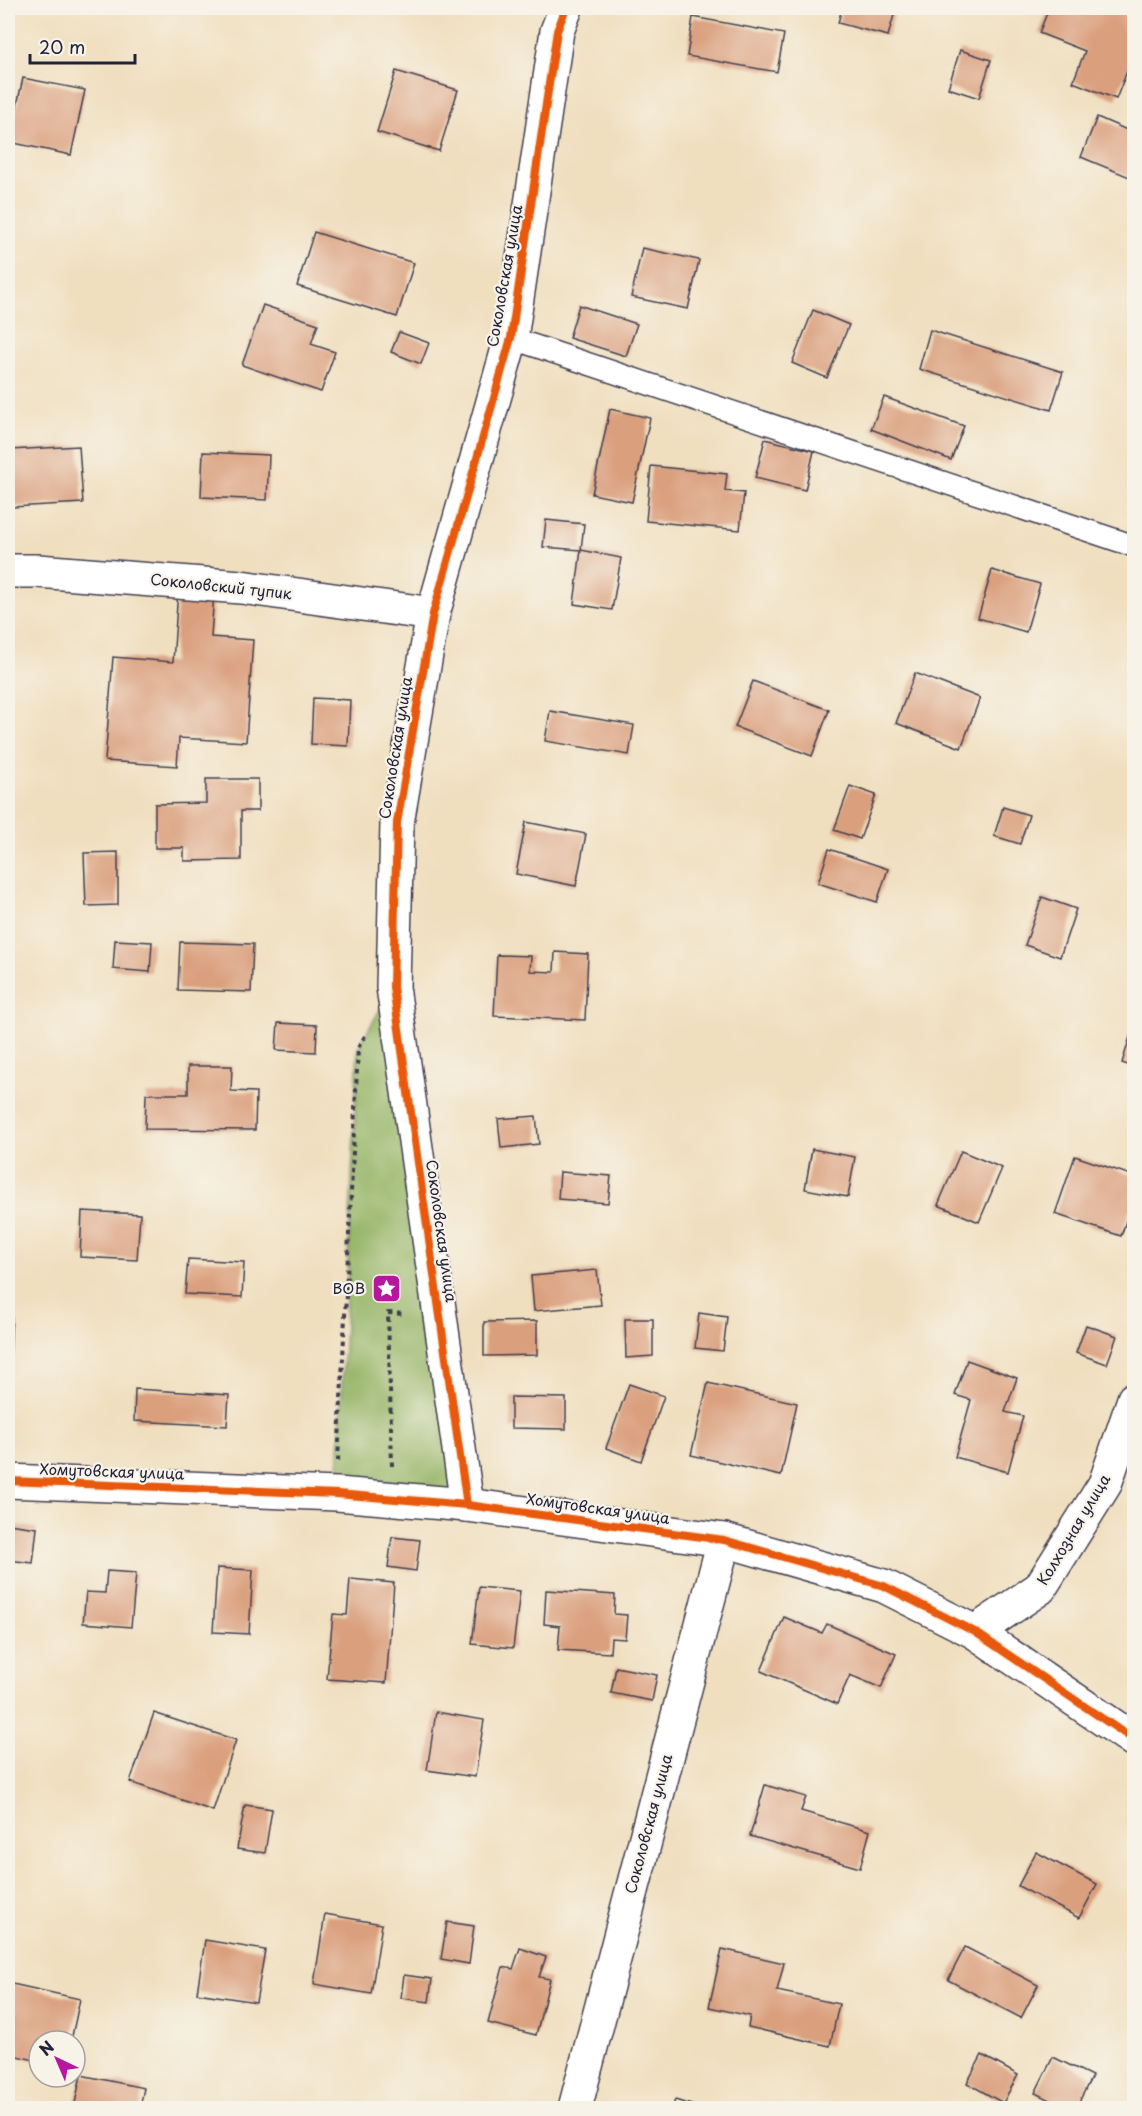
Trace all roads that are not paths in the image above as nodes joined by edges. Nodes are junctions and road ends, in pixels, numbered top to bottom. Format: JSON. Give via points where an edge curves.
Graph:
{"nodes":[{"id":1,"x":566,"y":8,"type":"edge"},
{"id":2,"x":511,"y":338,"type":"junction"},
{"id":3,"x":1134,"y":546,"type":"edge"},
{"id":4,"x":8,"y":571,"type":"edge"},
{"id":5,"x":433,"y":614,"type":"junction"},
{"id":6,"x":1134,"y":1399,"type":"edge"},
{"id":7,"x":8,"y":1481,"type":"edge"},
{"id":8,"x":467,"y":1505,"type":"junction"},
{"id":9,"x":724,"y":1540,"type":"junction"},
{"id":10,"x":975,"y":1632,"type":"junction"},
{"id":11,"x":1134,"y":1740,"type":"edge"},
{"id":12,"x":575,"y":2109,"type":"edge"}],
"edges":[{"from":1,"to":2,"type":"street","name":"Соколовская улица","via":[[557,31]]},
{"from":2,"to":3,"type":"lane"},
{"from":2,"to":5,"type":"street","name":"Соколовская улица"},
{"from":4,"to":5,"type":"street","name":"Соколовский тупик","via":[[241,587]]},
{"from":5,"to":8,"type":"street","name":"Соколовская улица","via":[[397,823],[393,987]]},
{"from":6,"to":10,"type":"street","name":"Колхозная улица","via":[[1105,1484],[1040,1588]]},
{"from":7,"to":8,"type":"street","name":"Хомутовская улица","via":[[336,1494]]},
{"from":8,"to":9,"type":"street","name":"Хомутовская улица"},
{"from":9,"to":10,"type":"street","name":"Хомутовская улица","via":[[884,1586]]},
{"from":9,"to":12,"type":"street","name":"Соколовская улица"},
{"from":10,"to":11,"type":"street","name":"Хомутовская улица"}]}
